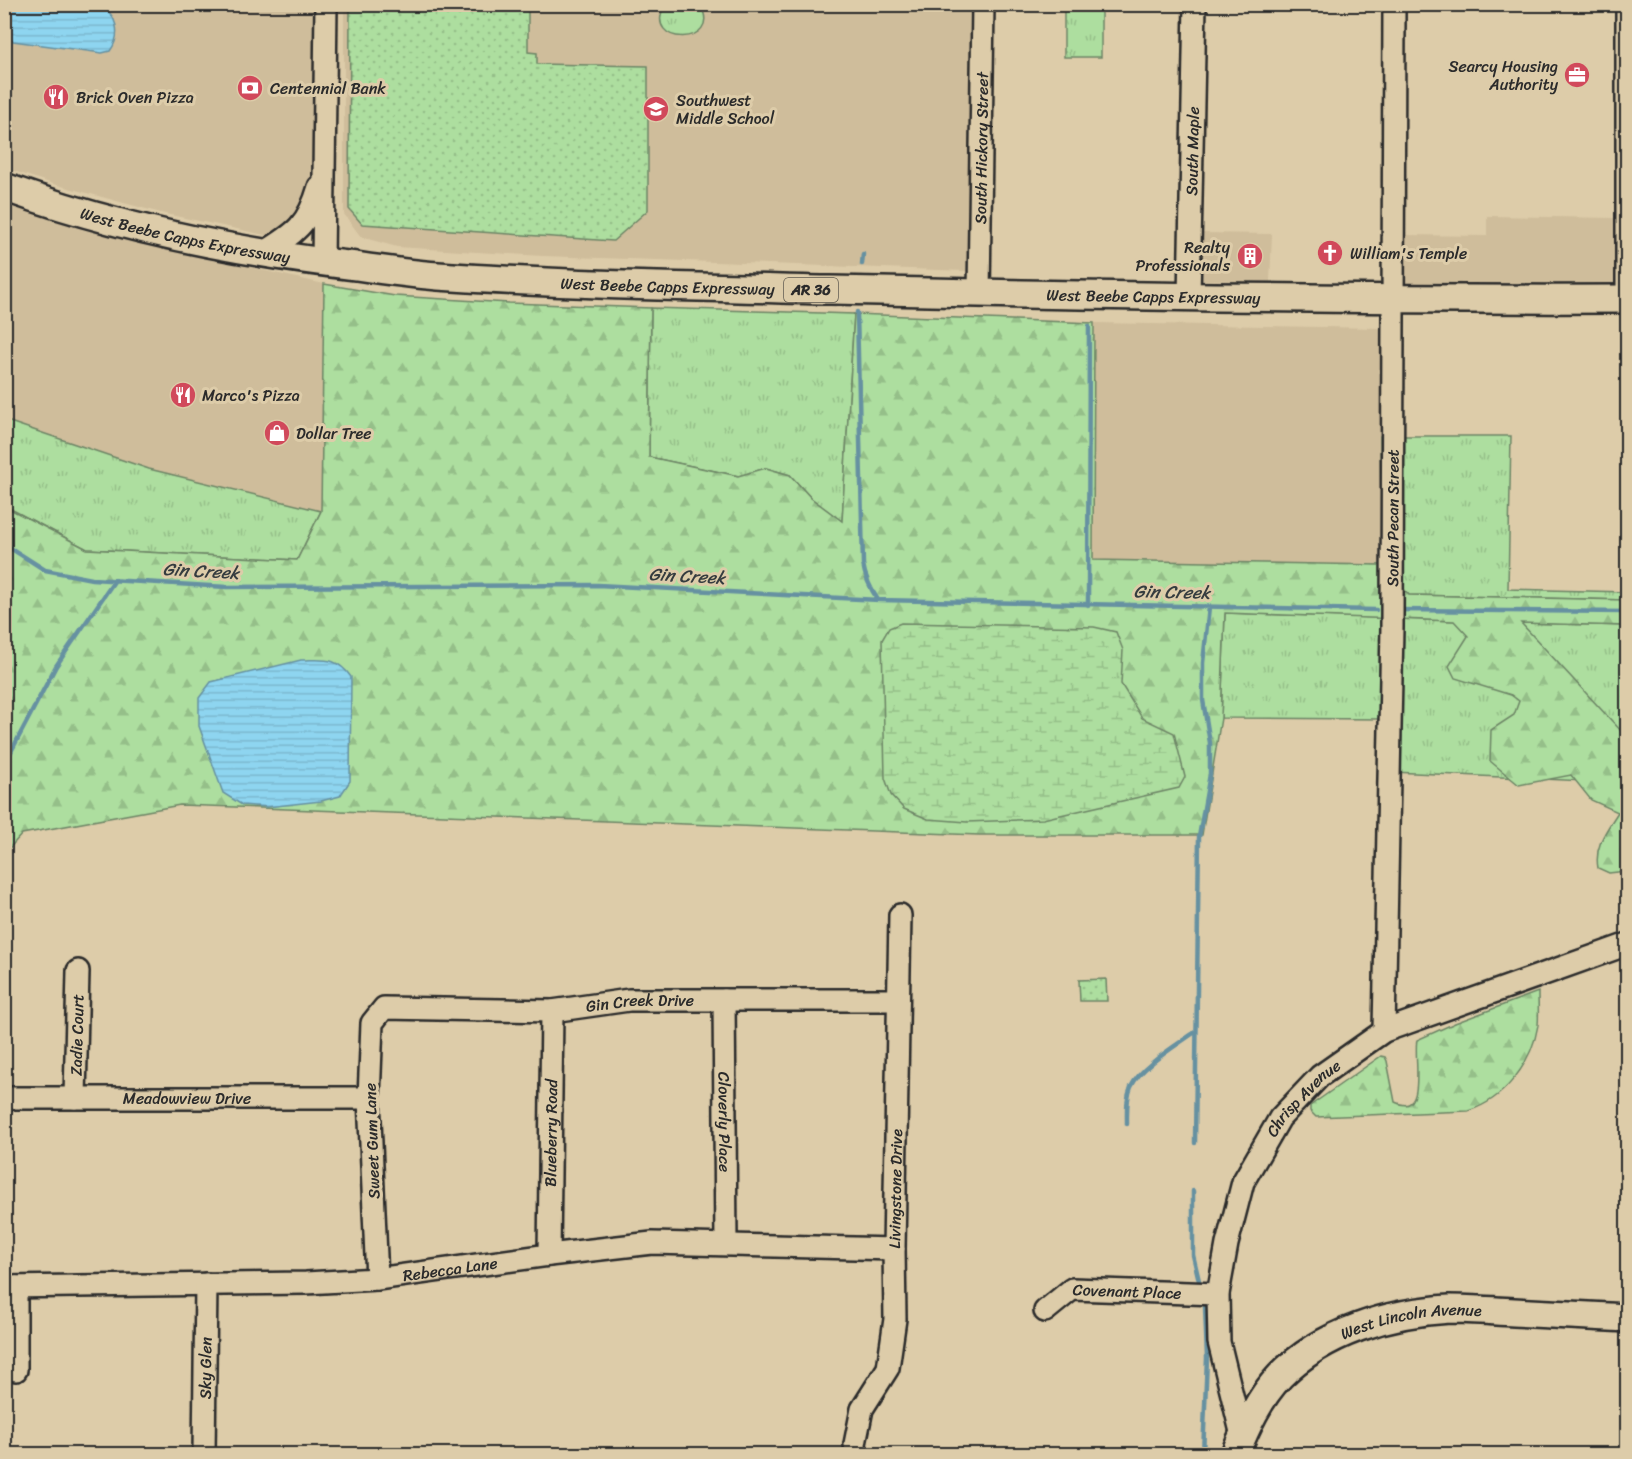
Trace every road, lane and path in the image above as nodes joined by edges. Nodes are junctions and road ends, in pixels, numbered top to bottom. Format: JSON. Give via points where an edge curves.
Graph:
{"nodes":[{"id":1,"x":326,"y":4,"type":"edge"},
{"id":2,"x":983,"y":4,"type":"edge"},
{"id":3,"x":1195,"y":4,"type":"edge"},
{"id":4,"x":1394,"y":4,"type":"edge"},
{"id":5,"x":1627,"y":4,"type":"edge"},
{"id":6,"x":325,"y":166,"type":"junction"},
{"id":7,"x":4,"y":187,"type":"edge"},
{"id":8,"x":263,"y":253,"type":"junction"},
{"id":9,"x":323,"y":262,"type":"junction"},
{"id":10,"x":979,"y":294,"type":"junction"},
{"id":11,"x":1189,"y":297,"type":"junction"},
{"id":12,"x":1627,"y":299,"type":"edge"},
{"id":13,"x":1392,"y":300,"type":"junction"},
{"id":14,"x":900,"y":915,"type":"dead end"},
{"id":15,"x":1628,"y":944,"type":"edge"},
{"id":16,"x":78,"y":971,"type":"dead end"},
{"id":17,"x":724,"y":1000,"type":"junction"},
{"id":18,"x":898,"y":1000,"type":"junction"},
{"id":19,"x":384,"y":1008,"type":"joint"},
{"id":20,"x":552,"y":1011,"type":"junction"},
{"id":21,"x":1384,"y":1031,"type":"junction"},
{"id":22,"x":4,"y":1098,"type":"edge"},
{"id":23,"x":75,"y":1098,"type":"junction"},
{"id":24,"x":369,"y":1098,"type":"junction"},
{"id":25,"x":726,"y":1244,"type":"junction"},
{"id":26,"x":894,"y":1249,"type":"junction"},
{"id":27,"x":549,"y":1255,"type":"junction"},
{"id":28,"x":377,"y":1279,"type":"junction"},
{"id":29,"x":206,"y":1284,"type":"junction"},
{"id":30,"x":10,"y":1287,"type":"edge"},
{"id":31,"x":1218,"y":1294,"type":"junction"},
{"id":32,"x":1045,"y":1311,"type":"dead end"},
{"id":33,"x":1628,"y":1318,"type":"edge"},
{"id":34,"x":16,"y":1370,"type":"dead end"},
{"id":35,"x":1239,"y":1445,"type":"edge"},
{"id":36,"x":204,"y":1455,"type":"edge"},
{"id":37,"x":856,"y":1455,"type":"edge"}],
"edges":[{"from":1,"to":6,"type":"street"},
{"from":2,"to":10,"type":"street","name":"South Hickory Street"},
{"from":3,"to":11,"type":"street","name":"South Maple"},
{"from":4,"to":13,"type":"street","name":"South Pecan Street"},
{"from":5,"to":12,"type":"street"},
{"from":6,"to":8,"type":"street","via":[[303,225]]},
{"from":6,"to":9,"type":"street"},
{"from":7,"to":8,"type":"main road","name":"West Beebe Capps Expressway","number":"AR 36","via":[[96,218]]},
{"from":8,"to":9,"type":"main road","name":"West Beebe Capps Expressway","number":"AR 36"},
{"from":9,"to":10,"type":"main road","name":"West Beebe Capps Expressway","number":"AR 36","via":[[435,276],[555,282]]},
{"from":10,"to":11,"type":"main road","name":"West Beebe Capps Expressway","number":"AR 36"},
{"from":11,"to":13,"type":"main road","name":"West Beebe Capps Expressway","number":"AR 36"},
{"from":12,"to":13,"type":"main road","name":"West Beebe Capps Expressway","number":"AR 36"},
{"from":13,"to":21,"type":"street","name":"South Pecan Street","via":[[1392,627]]},
{"from":14,"to":18,"type":"street","name":"Livingstone Drive"},
{"from":15,"to":21,"type":"street","name":"Chrisp Avenue"},
{"from":16,"to":23,"type":"street","name":"Zadie Court"},
{"from":17,"to":18,"type":"street","name":"Gin Creek Drive"},
{"from":17,"to":20,"type":"street","name":"Gin Creek Drive","via":[[629,1000]]},
{"from":17,"to":25,"type":"street","name":"Cloverly Place"},
{"from":18,"to":26,"type":"street","name":"Livingstone Drive"},
{"from":19,"to":20,"type":"street","name":"Gin Creek Drive"},
{"from":19,"to":24,"type":"street","name":"Sweet Gum Lane","via":[[372,1023]]},
{"from":20,"to":27,"type":"street","name":"Blueberry Road"},
{"from":21,"to":31,"type":"street","name":"Chrisp Avenue","via":[[1320,1076],[1280,1118],[1244,1182]]},
{"from":22,"to":23,"type":"street","name":"Meadowview Drive"},
{"from":23,"to":24,"type":"street","name":"Meadowview Drive"},
{"from":24,"to":28,"type":"street","name":"Sweet Gum Lane"},
{"from":25,"to":26,"type":"street","name":"Rebecca Lane"},
{"from":25,"to":27,"type":"street","name":"Rebecca Lane","via":[[652,1243]]},
{"from":26,"to":37,"type":"street","name":"Livingstone Drive","via":[[895,1319],[888,1368],[862,1409]]},
{"from":27,"to":28,"type":"street","name":"Rebecca Lane"},
{"from":28,"to":29,"type":"street","name":"Rebecca Lane"},
{"from":29,"to":30,"type":"street","name":"Rebecca Lane"},
{"from":29,"to":36,"type":"street","name":"Sky Glen"},
{"from":30,"to":34,"type":"street"},
{"from":31,"to":32,"type":"street","name":"Covenant Place","via":[[1072,1289]]},
{"from":31,"to":35,"type":"street","name":"Chrisp Avenue","via":[[1219,1342]]},
{"from":33,"to":35,"type":"main road","name":"West Lincoln Avenue","via":[[1451,1309],[1373,1323],[1335,1338],[1281,1376],[1260,1403]]}]}
